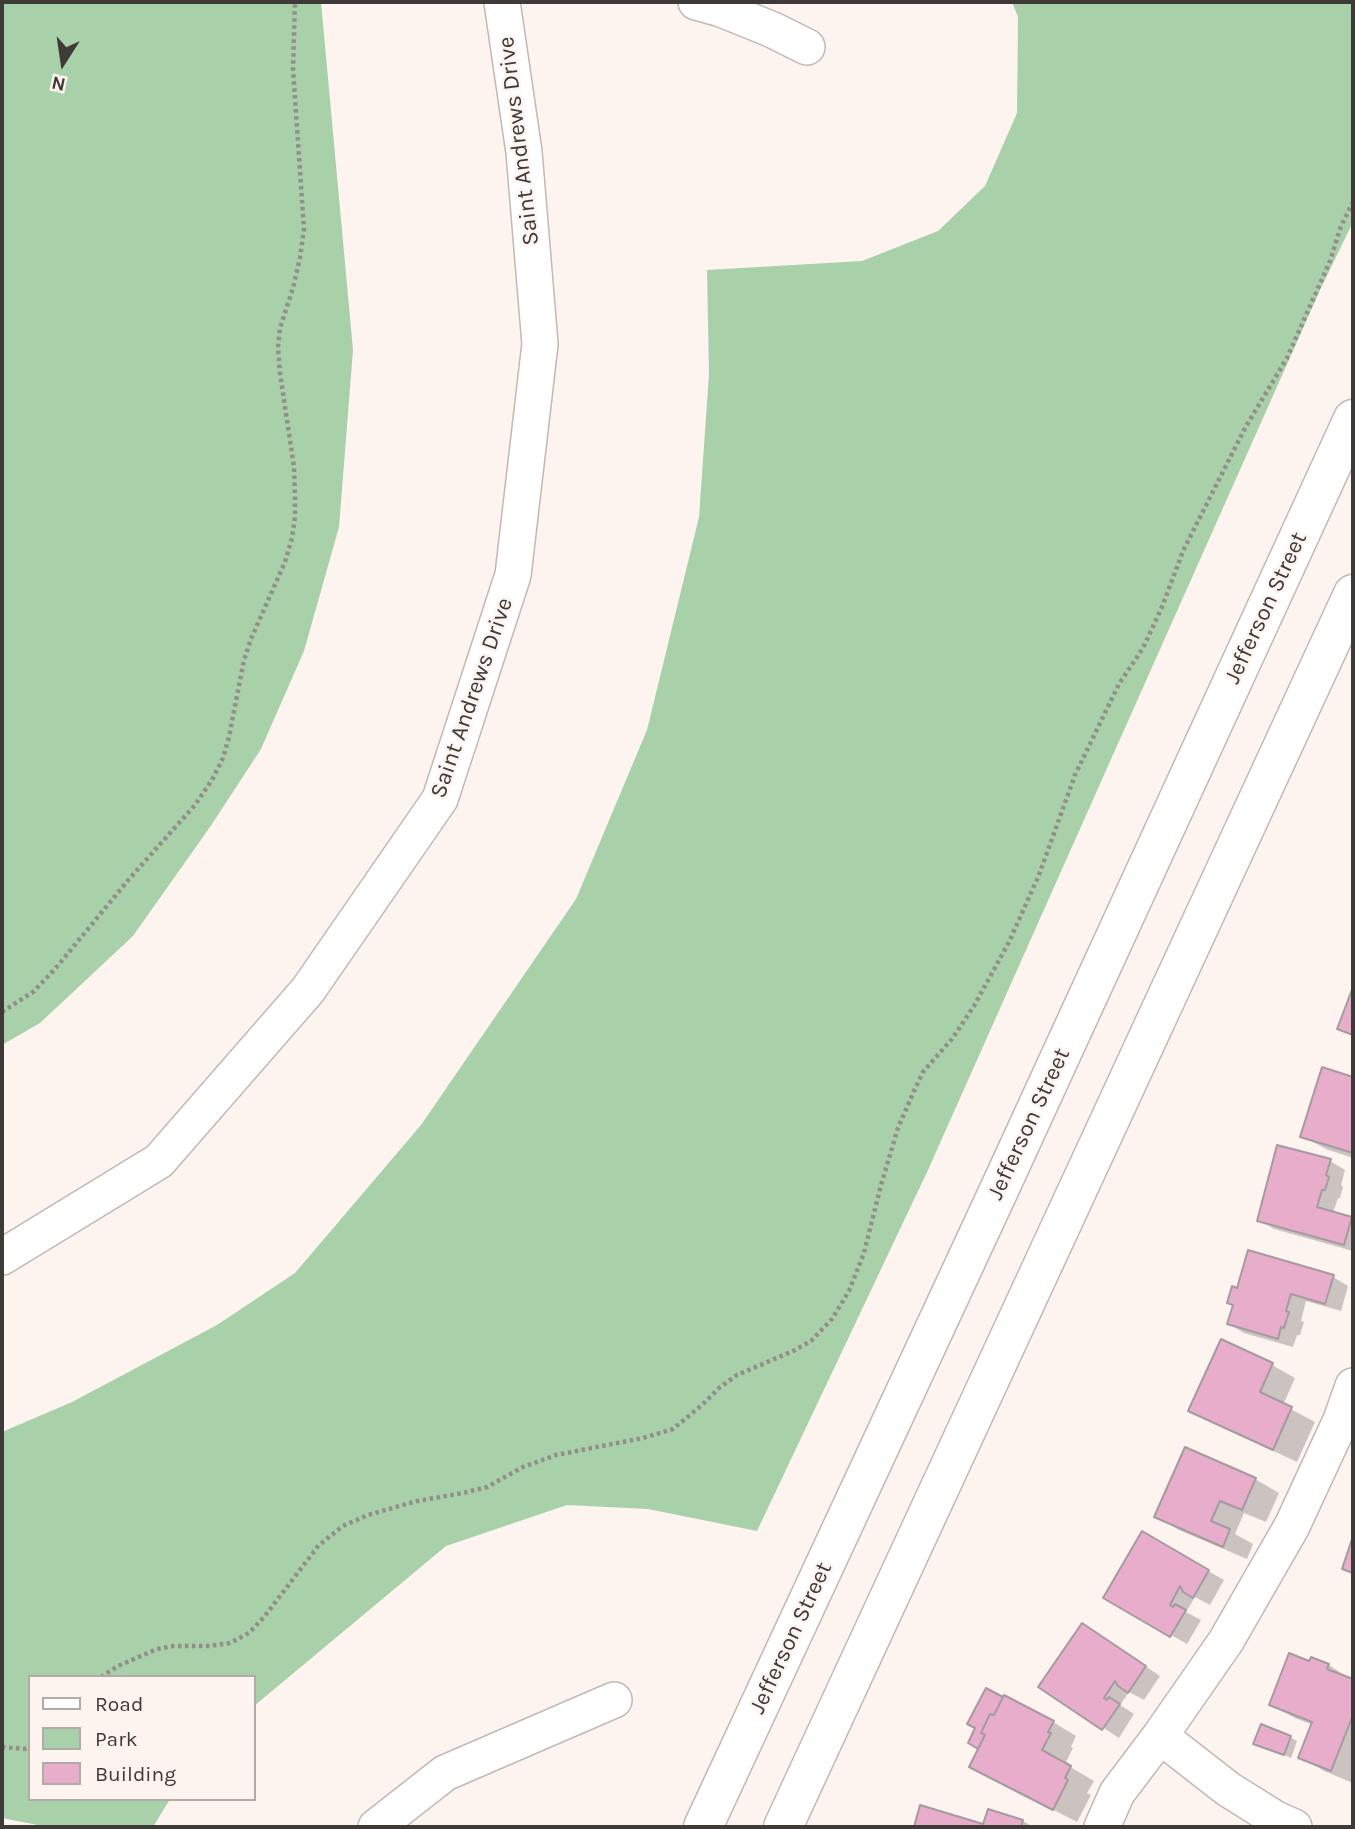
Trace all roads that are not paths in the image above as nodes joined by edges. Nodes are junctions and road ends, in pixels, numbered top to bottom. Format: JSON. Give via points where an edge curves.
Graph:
{"nodes":[{"id":1,"x":502,"y":2,"type":"edge"},
{"id":2,"x":696,"y":2,"type":"edge"},
{"id":3,"x":807,"y":47,"type":"dead end"},
{"id":4,"x":1353,"y":419,"type":"edge"},
{"id":5,"x":1353,"y":593,"type":"edge"},
{"id":6,"x":2,"y":1256,"type":"edge"},
{"id":7,"x":1353,"y":1386,"type":"edge"},
{"id":8,"x":1347,"y":1422,"type":"edge"},
{"id":9,"x":614,"y":1700,"type":"dead end"},
{"id":10,"x":1160,"y":1736,"type":"junction"},
{"id":11,"x":376,"y":1827,"type":"edge"},
{"id":12,"x":703,"y":1827,"type":"edge"},
{"id":13,"x":783,"y":1827,"type":"edge"},
{"id":14,"x":1102,"y":1827,"type":"edge"},
{"id":15,"x":1294,"y":1827,"type":"edge"}],
"edges":[{"from":1,"to":6,"type":"street","name":"Saint Andrews Drive","via":[[524,152],[540,344],[513,575],[440,799],[308,990],[159,1161]]},
{"from":2,"to":3,"type":"street"},
{"from":4,"to":12,"type":"main road","name":"Jefferson Street"},
{"from":5,"to":13,"type":"main road"},
{"from":7,"to":8,"type":"street"},
{"from":8,"to":10,"type":"street","via":[[1226,1642]]},
{"from":9,"to":11,"type":"street","via":[[445,1773]]},
{"from":10,"to":14,"type":"street","via":[[1117,1793]]},
{"from":10,"to":15,"type":"street","via":[[1228,1789]]}]}
